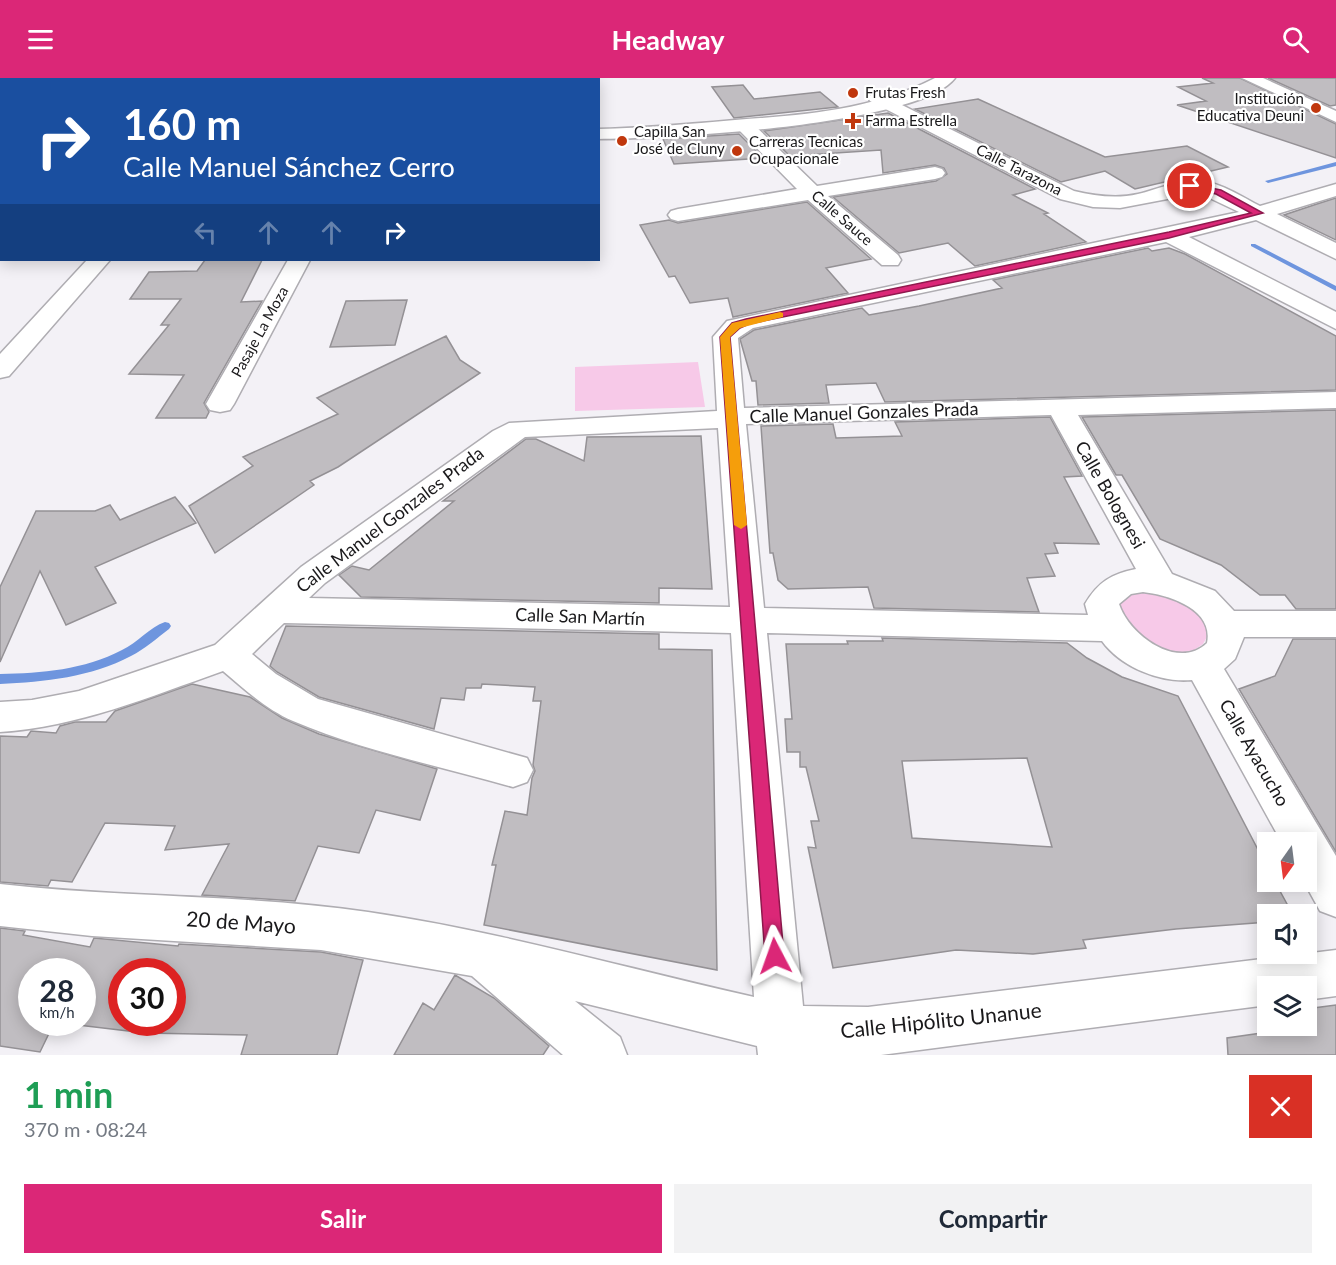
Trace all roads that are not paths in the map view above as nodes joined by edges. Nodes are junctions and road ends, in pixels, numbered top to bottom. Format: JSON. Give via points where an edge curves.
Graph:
{"nodes":[{"id":1,"x":925,"y":78,"type":"edge"},
{"id":2,"x":947,"y":78,"type":"edge"},
{"id":3,"x":1250,"y":78,"type":"edge"},
{"id":4,"x":882,"y":100,"type":"junction"},
{"id":5,"x":1336,"y":117,"type":"edge"},
{"id":6,"x":744,"y":125,"type":"junction"},
{"id":7,"x":600,"y":128,"type":"edge"},
{"id":8,"x":600,"y":134,"type":"edge"},
{"id":9,"x":935,"y":173,"type":"dead end"},
{"id":10,"x":1336,"y":190,"type":"edge"},
{"id":11,"x":811,"y":192,"type":"junction"},
{"id":12,"x":1259,"y":213,"type":"junction"},
{"id":13,"x":678,"y":215,"type":"dead end"},
{"id":14,"x":1169,"y":235,"type":"junction"},
{"id":15,"x":1336,"y":252,"type":"edge"},
{"id":16,"x":890,"y":260,"type":"dead end"},
{"id":17,"x":98,"y":261,"type":"edge"},
{"id":18,"x":298,"y":261,"type":"edge"},
{"id":19,"x":1336,"y":321,"type":"edge"},
{"id":20,"x":0,"y":370,"type":"edge"},
{"id":21,"x":1336,"y":400,"type":"edge"},
{"id":22,"x":220,"y":404,"type":"dead end"},
{"id":23,"x":1060,"y":407,"type":"junction"},
{"id":24,"x":731,"y":418,"type":"junction"},
{"id":25,"x":1160,"y":582,"type":"junction"},
{"id":26,"x":273,"y":610,"type":"junction"},
{"id":27,"x":750,"y":622,"type":"junction"},
{"id":28,"x":1223,"y":624,"type":"junction"},
{"id":29,"x":1336,"y":624,"type":"edge"},
{"id":30,"x":1109,"y":628,"type":"junction"},
{"id":31,"x":228,"y":656,"type":"junction"},
{"id":32,"x":1202,"y":664,"type":"junction"},
{"id":33,"x":0,"y":717,"type":"edge"},
{"id":34,"x":513,"y":770,"type":"dead end"},
{"id":35,"x":1299,"y":832,"type":"edge"},
{"id":36,"x":1317,"y":863,"type":"edge"},
{"id":37,"x":1336,"y":896,"type":"edge"},
{"id":38,"x":0,"y":905,"type":"edge"},
{"id":39,"x":481,"y":955,"type":"junction"},
{"id":40,"x":1336,"y":973,"type":"edge"},
{"id":41,"x":782,"y":1041,"type":"edge"},
{"id":42,"x":602,"y":1055,"type":"edge"}],
"edges":[{"from":1,"to":4,"type":"main road"},
{"from":2,"to":4,"type":"main road","via":[[923,91]]},
{"from":3,"to":5,"type":"main road"},
{"from":4,"to":6,"type":"main road","via":[[834,114]]},
{"from":4,"to":7,"type":"main road","via":[[772,115]]},
{"from":4,"to":12,"type":"main road","name":"Calle Tarazona","via":[[1078,198],[1100,202],[1137,200],[1195,186],[1218,192]]},
{"from":6,"to":8,"type":"main road"},
{"from":6,"to":11,"type":"main road","name":"Calle Sauce"},
{"from":9,"to":11,"type":"main road"},
{"from":10,"to":12,"type":"main road"},
{"from":11,"to":13,"type":"main road"},
{"from":11,"to":16,"type":"main road","name":"Calle Sauce"},
{"from":12,"to":14,"type":"main road"},
{"from":12,"to":15,"type":"main road","name":"Calle Tarazona"},
{"from":14,"to":19,"type":"main road"},
{"from":14,"to":24,"type":"main road","via":[[746,322],[729,331],[724,343]]},
{"from":17,"to":20,"type":"main road"},
{"from":18,"to":22,"type":"main road","name":"Pasaje La Moza"},
{"from":21,"to":23,"type":"main road","name":"Calle Manuel Gonzales Prada"},
{"from":23,"to":24,"type":"main road","name":"Calle Manuel Gonzales Prada"},
{"from":23,"to":25,"type":"main road","name":"Calle Bolognesi"},
{"from":24,"to":26,"type":"main road","name":"Calle Manuel Gonzales Prada","via":[[537,426],[510,432],[368,532]]},
{"from":24,"to":27,"type":"main road"},
{"from":25,"to":28,"type":"main road","via":[[1199,597]]},
{"from":25,"to":30,"type":"main road","via":[[1128,581],[1107,594],[1102,604]]},
{"from":26,"to":27,"type":"main road","name":"Calle San Martín"},
{"from":26,"to":31,"type":"main road"},
{"from":27,"to":30,"type":"main road","name":"Calle San Martín"},
{"from":27,"to":41,"type":"main road"},
{"from":28,"to":29,"type":"main road"},
{"from":28,"to":32,"type":"main road","via":[[1226,644],[1213,659]]},
{"from":30,"to":32,"type":"main road","via":[[1119,640],[1150,658],[1168,664]]},
{"from":31,"to":33,"type":"main road","via":[[79,706]]},
{"from":31,"to":34,"type":"main road","via":[[304,710]]},
{"from":32,"to":35,"type":"main road","name":"Calle Ayacucho"},
{"from":36,"to":37,"type":"main road","name":"Calle Ayacucho"},
{"from":38,"to":39,"type":"main road","name":"20 de Mayo","via":[[54,913],[286,925],[367,934]]},
{"from":39,"to":41,"type":"main road","name":"Calle Hipólito Unanue"},
{"from":39,"to":42,"type":"main road"},
{"from":40,"to":41,"type":"main road","name":"Calle Hipólito Unanue","via":[[868,1032],[815,1033]]}]}
